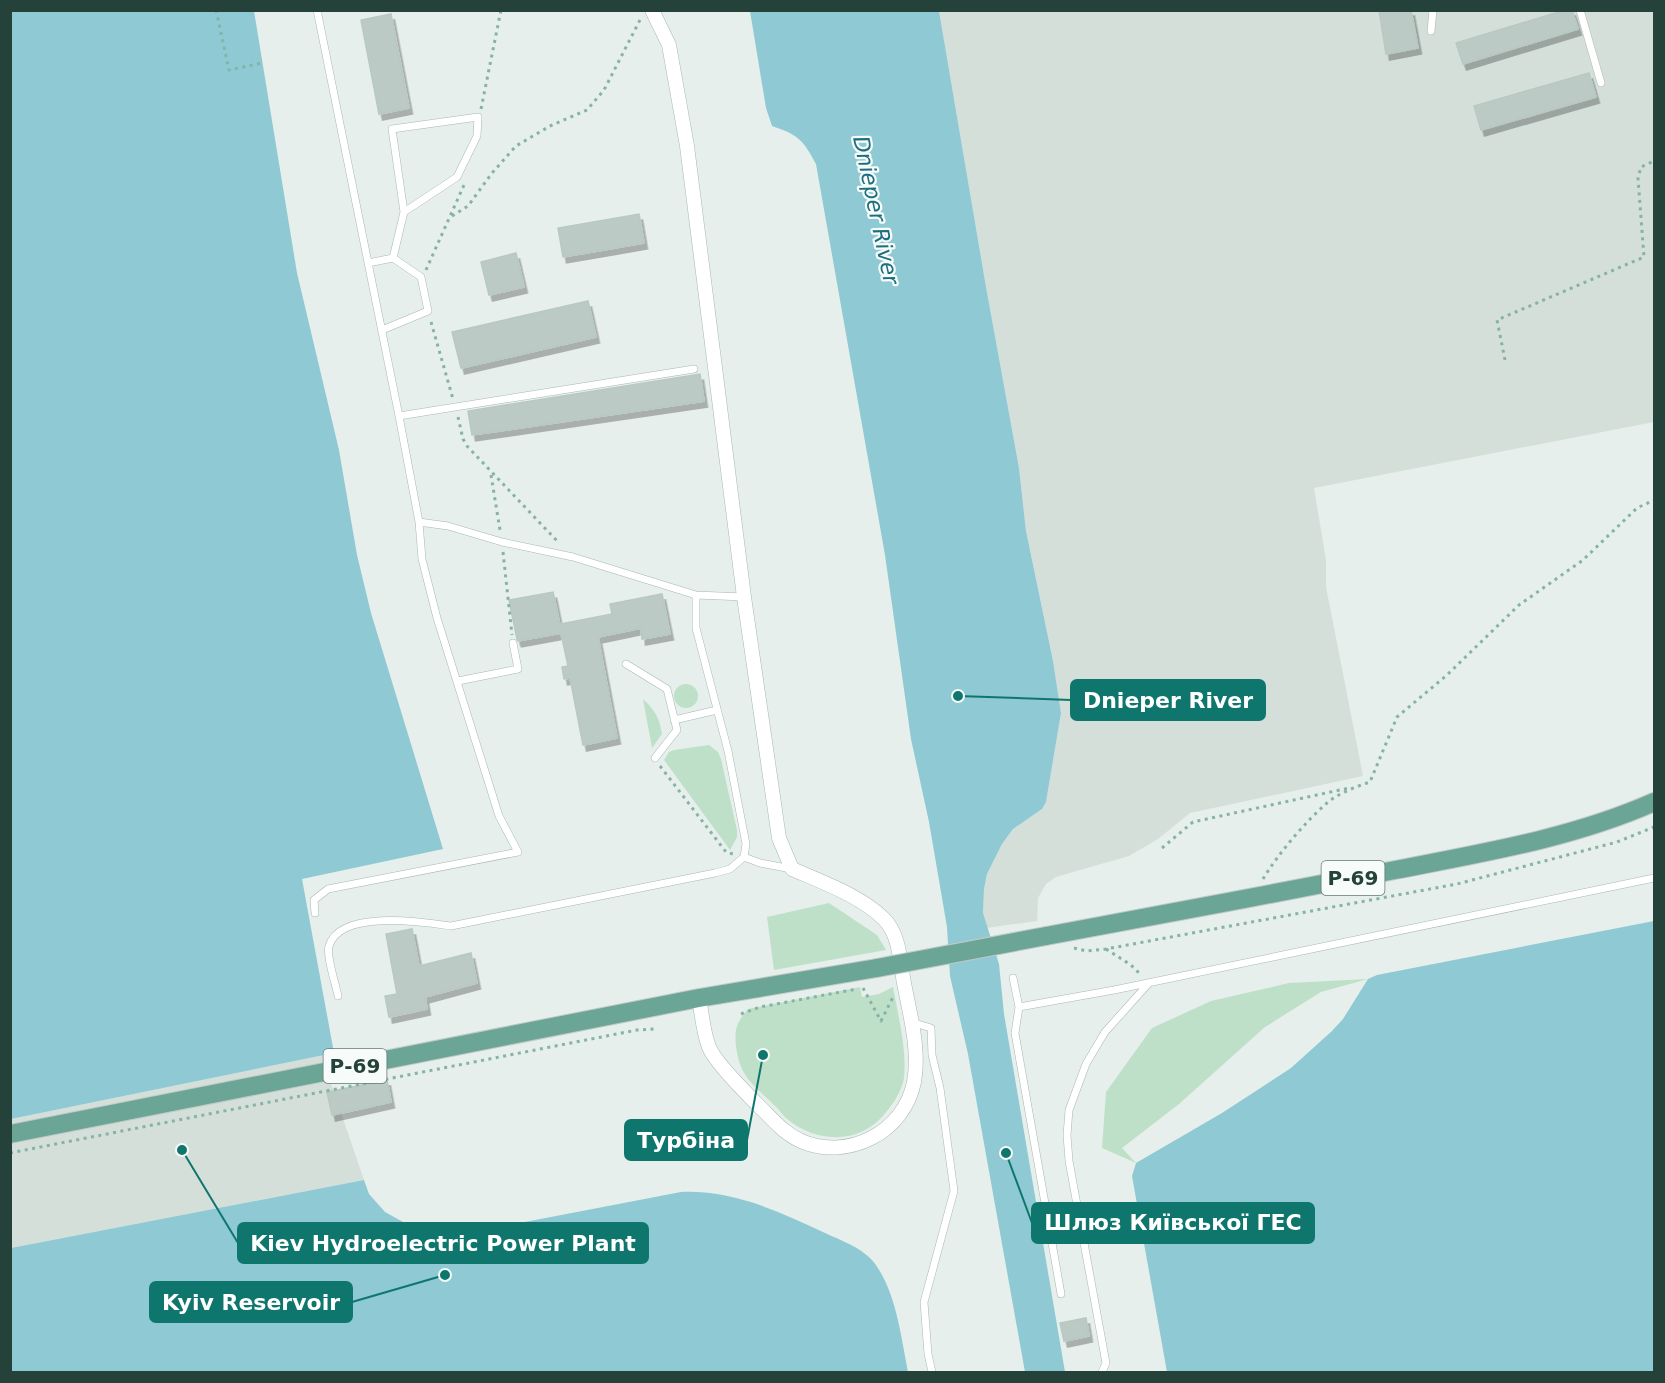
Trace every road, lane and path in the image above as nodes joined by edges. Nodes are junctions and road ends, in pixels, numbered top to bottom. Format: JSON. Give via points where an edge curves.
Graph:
{"nodes":[{"id":1,"x":216,"y":10,"type":"edge"},
{"id":2,"x":317,"y":10,"type":"edge"},
{"id":3,"x":501,"y":10,"type":"edge"},
{"id":4,"x":1433,"y":10,"type":"edge"},
{"id":5,"x":1580,"y":10,"type":"edge"},
{"id":6,"x":647,"y":12,"type":"edge"},
{"id":7,"x":1431,"y":31,"type":"dead end"},
{"id":8,"x":262,"y":63,"type":"dead end"},
{"id":9,"x":1601,"y":83,"type":"dead end"},
{"id":10,"x":478,"y":117,"type":"junction"},
{"id":11,"x":1654,"y":161,"type":"edge"},
{"id":12,"x":468,"y":176,"type":"dead end"},
{"id":13,"x":404,"y":212,"type":"junction"},
{"id":14,"x":452,"y":216,"type":"junction"},
{"id":15,"x":393,"y":258,"type":"junction"},
{"id":16,"x":368,"y":263,"type":"junction"},
{"id":17,"x":421,"y":277,"type":"junction"},
{"id":18,"x":428,"y":311,"type":"junction"},
{"id":19,"x":382,"y":330,"type":"junction"},
{"id":20,"x":1505,"y":360,"type":"dead end"},
{"id":21,"x":694,"y":369,"type":"dead end"},
{"id":22,"x":456,"y":407,"type":"junction"},
{"id":23,"x":399,"y":416,"type":"junction"},
{"id":24,"x":491,"y":473,"type":"junction"},
{"id":25,"x":1654,"y":500,"type":"edge"},
{"id":26,"x":419,"y":522,"type":"junction"},
{"id":27,"x":502,"y":542,"type":"junction"},
{"id":28,"x":573,"y":557,"type":"junction"},
{"id":29,"x":696,"y":595,"type":"junction"},
{"id":30,"x":744,"y":597,"type":"junction"},
{"id":31,"x":513,"y":643,"type":"joint"},
{"id":32,"x":626,"y":664,"type":"dead end"},
{"id":33,"x":458,"y":681,"type":"junction"},
{"id":34,"x":717,"y":710,"type":"junction"},
{"id":35,"x":674,"y":720,"type":"junction"},
{"id":36,"x":655,"y":758,"type":"joint"},
{"id":37,"x":1354,"y":787,"type":"junction"},
{"id":38,"x":1654,"y":802,"type":"edge"},
{"id":39,"x":1654,"y":827,"type":"edge"},
{"id":40,"x":1162,"y":848,"type":"dead end"},
{"id":41,"x":744,"y":857,"type":"junction"},
{"id":42,"x":792,"y":869,"type":"junction"},
{"id":43,"x":1654,"y":878,"type":"edge"},
{"id":44,"x":1253,"y":898,"type":"junction"},
{"id":45,"x":315,"y":913,"type":"dead end"},
{"id":46,"x":1106,"y":949,"type":"junction"},
{"id":47,"x":1086,"y":951,"type":"dead end"},
{"id":48,"x":1013,"y":978,"type":"dead end"},
{"id":49,"x":1149,"y":983,"type":"junction"},
{"id":50,"x":871,"y":985,"type":"dead end"},
{"id":51,"x":863,"y":988,"type":"junction"},
{"id":52,"x":897,"y":988,"type":"dead end"},
{"id":53,"x":338,"y":996,"type":"dead end"},
{"id":54,"x":699,"y":998,"type":"junction"},
{"id":55,"x":1018,"y":1006,"type":"junction"},
{"id":56,"x":741,"y":1014,"type":"dead end"},
{"id":57,"x":911,"y":1022,"type":"junction"},
{"id":58,"x":655,"y":1029,"type":"dead end"},
{"id":59,"x":10,"y":1134,"type":"edge"},
{"id":60,"x":10,"y":1153,"type":"edge"},
{"id":61,"x":1061,"y":1294,"type":"dead end"},
{"id":62,"x":932,"y":1372,"type":"edge"},
{"id":63,"x":1101,"y":1372,"type":"edge"}],
"edges":[{"from":1,"to":8,"type":"path","via":[[229,70]]},
{"from":2,"to":16,"type":"lane"},
{"from":3,"to":10,"type":"path"},
{"from":4,"to":7,"type":"lane"},
{"from":5,"to":9,"type":"lane"},
{"from":6,"to":14,"type":"path","via":[[604,90],[587,110],[516,146],[468,206]]},
{"from":6,"to":30,"type":"street","via":[[669,45],[687,147]]},
{"from":10,"to":13,"type":"lane","via":[[477,136],[457,177]]},
{"from":10,"to":13,"type":"lane","via":[[392,129]]},
{"from":11,"to":20,"type":"path","via":[[1641,167],[1638,178],[1644,257],[1497,320]]},
{"from":12,"to":14,"type":"path"},
{"from":13,"to":15,"type":"lane"},
{"from":14,"to":17,"type":"path"},
{"from":15,"to":16,"type":"lane"},
{"from":15,"to":17,"type":"lane"},
{"from":16,"to":19,"type":"lane"},
{"from":17,"to":18,"type":"lane"},
{"from":18,"to":19,"type":"lane"},
{"from":18,"to":22,"type":"path"},
{"from":19,"to":23,"type":"lane"},
{"from":21,"to":22,"type":"lane"},
{"from":22,"to":23,"type":"lane"},
{"from":22,"to":24,"type":"path","via":[[463,439]]},
{"from":23,"to":26,"type":"lane"},
{"from":24,"to":27,"type":"path"},
{"from":24,"to":28,"type":"path"},
{"from":25,"to":37,"type":"path","via":[[1638,508],[1583,560],[1519,604],[1447,675],[1397,717],[1370,782]]},
{"from":26,"to":27,"type":"lane"},
{"from":26,"to":33,"type":"lane","via":[[427,584]]},
{"from":27,"to":28,"type":"lane"},
{"from":27,"to":31,"type":"path"},
{"from":28,"to":29,"type":"lane"},
{"from":29,"to":30,"type":"lane"},
{"from":29,"to":34,"type":"lane","via":[[696,628]]},
{"from":30,"to":42,"type":"street","via":[[779,838]]},
{"from":31,"to":33,"type":"lane","via":[[518,669]]},
{"from":32,"to":35,"type":"lane","via":[[667,689]]},
{"from":33,"to":45,"type":"lane","via":[[499,816],[518,852],[328,890],[314,900]]},
{"from":34,"to":35,"type":"lane"},
{"from":34,"to":41,"type":"lane","via":[[746,844]]},
{"from":35,"to":36,"type":"lane","via":[[677,730]]},
{"from":36,"to":41,"type":"path","via":[[726,852]]},
{"from":37,"to":40,"type":"path","via":[[1193,822]]},
{"from":37,"to":44,"type":"path","via":[[1328,802],[1296,835],[1269,868]]},
{"from":38,"to":44,"type":"main road","number":"Р-69","via":[[1600,823],[1533,841]]},
{"from":39,"to":46,"type":"path","via":[[1617,842],[1456,884]]},
{"from":41,"to":42,"type":"lane"},
{"from":41,"to":53,"type":"lane","via":[[730,869],[715,873],[451,926],[382,920],[350,927],[340,932],[329,946]]},
{"from":42,"to":57,"type":"street","via":[[865,903],[885,920],[896,939]]},
{"from":43,"to":49,"type":"lane"},
{"from":44,"to":54,"type":"main road","number":"Р-69","bridge":true},
{"from":46,"to":47,"type":"path"},
{"from":46,"to":49,"type":"path"},
{"from":48,"to":55,"type":"lane"},
{"from":49,"to":55,"type":"lane"},
{"from":49,"to":63,"type":"lane","via":[[1105,1032],[1086,1064],[1069,1110],[1069,1161],[1106,1363]]},
{"from":50,"to":51,"type":"path"},
{"from":51,"to":52,"type":"path","via":[[881,1021]]},
{"from":51,"to":56,"type":"path"},
{"from":54,"to":57,"type":"street","via":[[709,1049],[733,1079],[782,1130],[821,1147],[844,1148],[866,1142],[897,1118],[914,1082]]},
{"from":54,"to":59,"type":"main road","number":"Р-69"},
{"from":55,"to":61,"type":"lane","via":[[1015,1033]]},
{"from":57,"to":62,"type":"lane","via":[[931,1028],[954,1191],[924,1302]]},
{"from":58,"to":60,"type":"path"}]}
